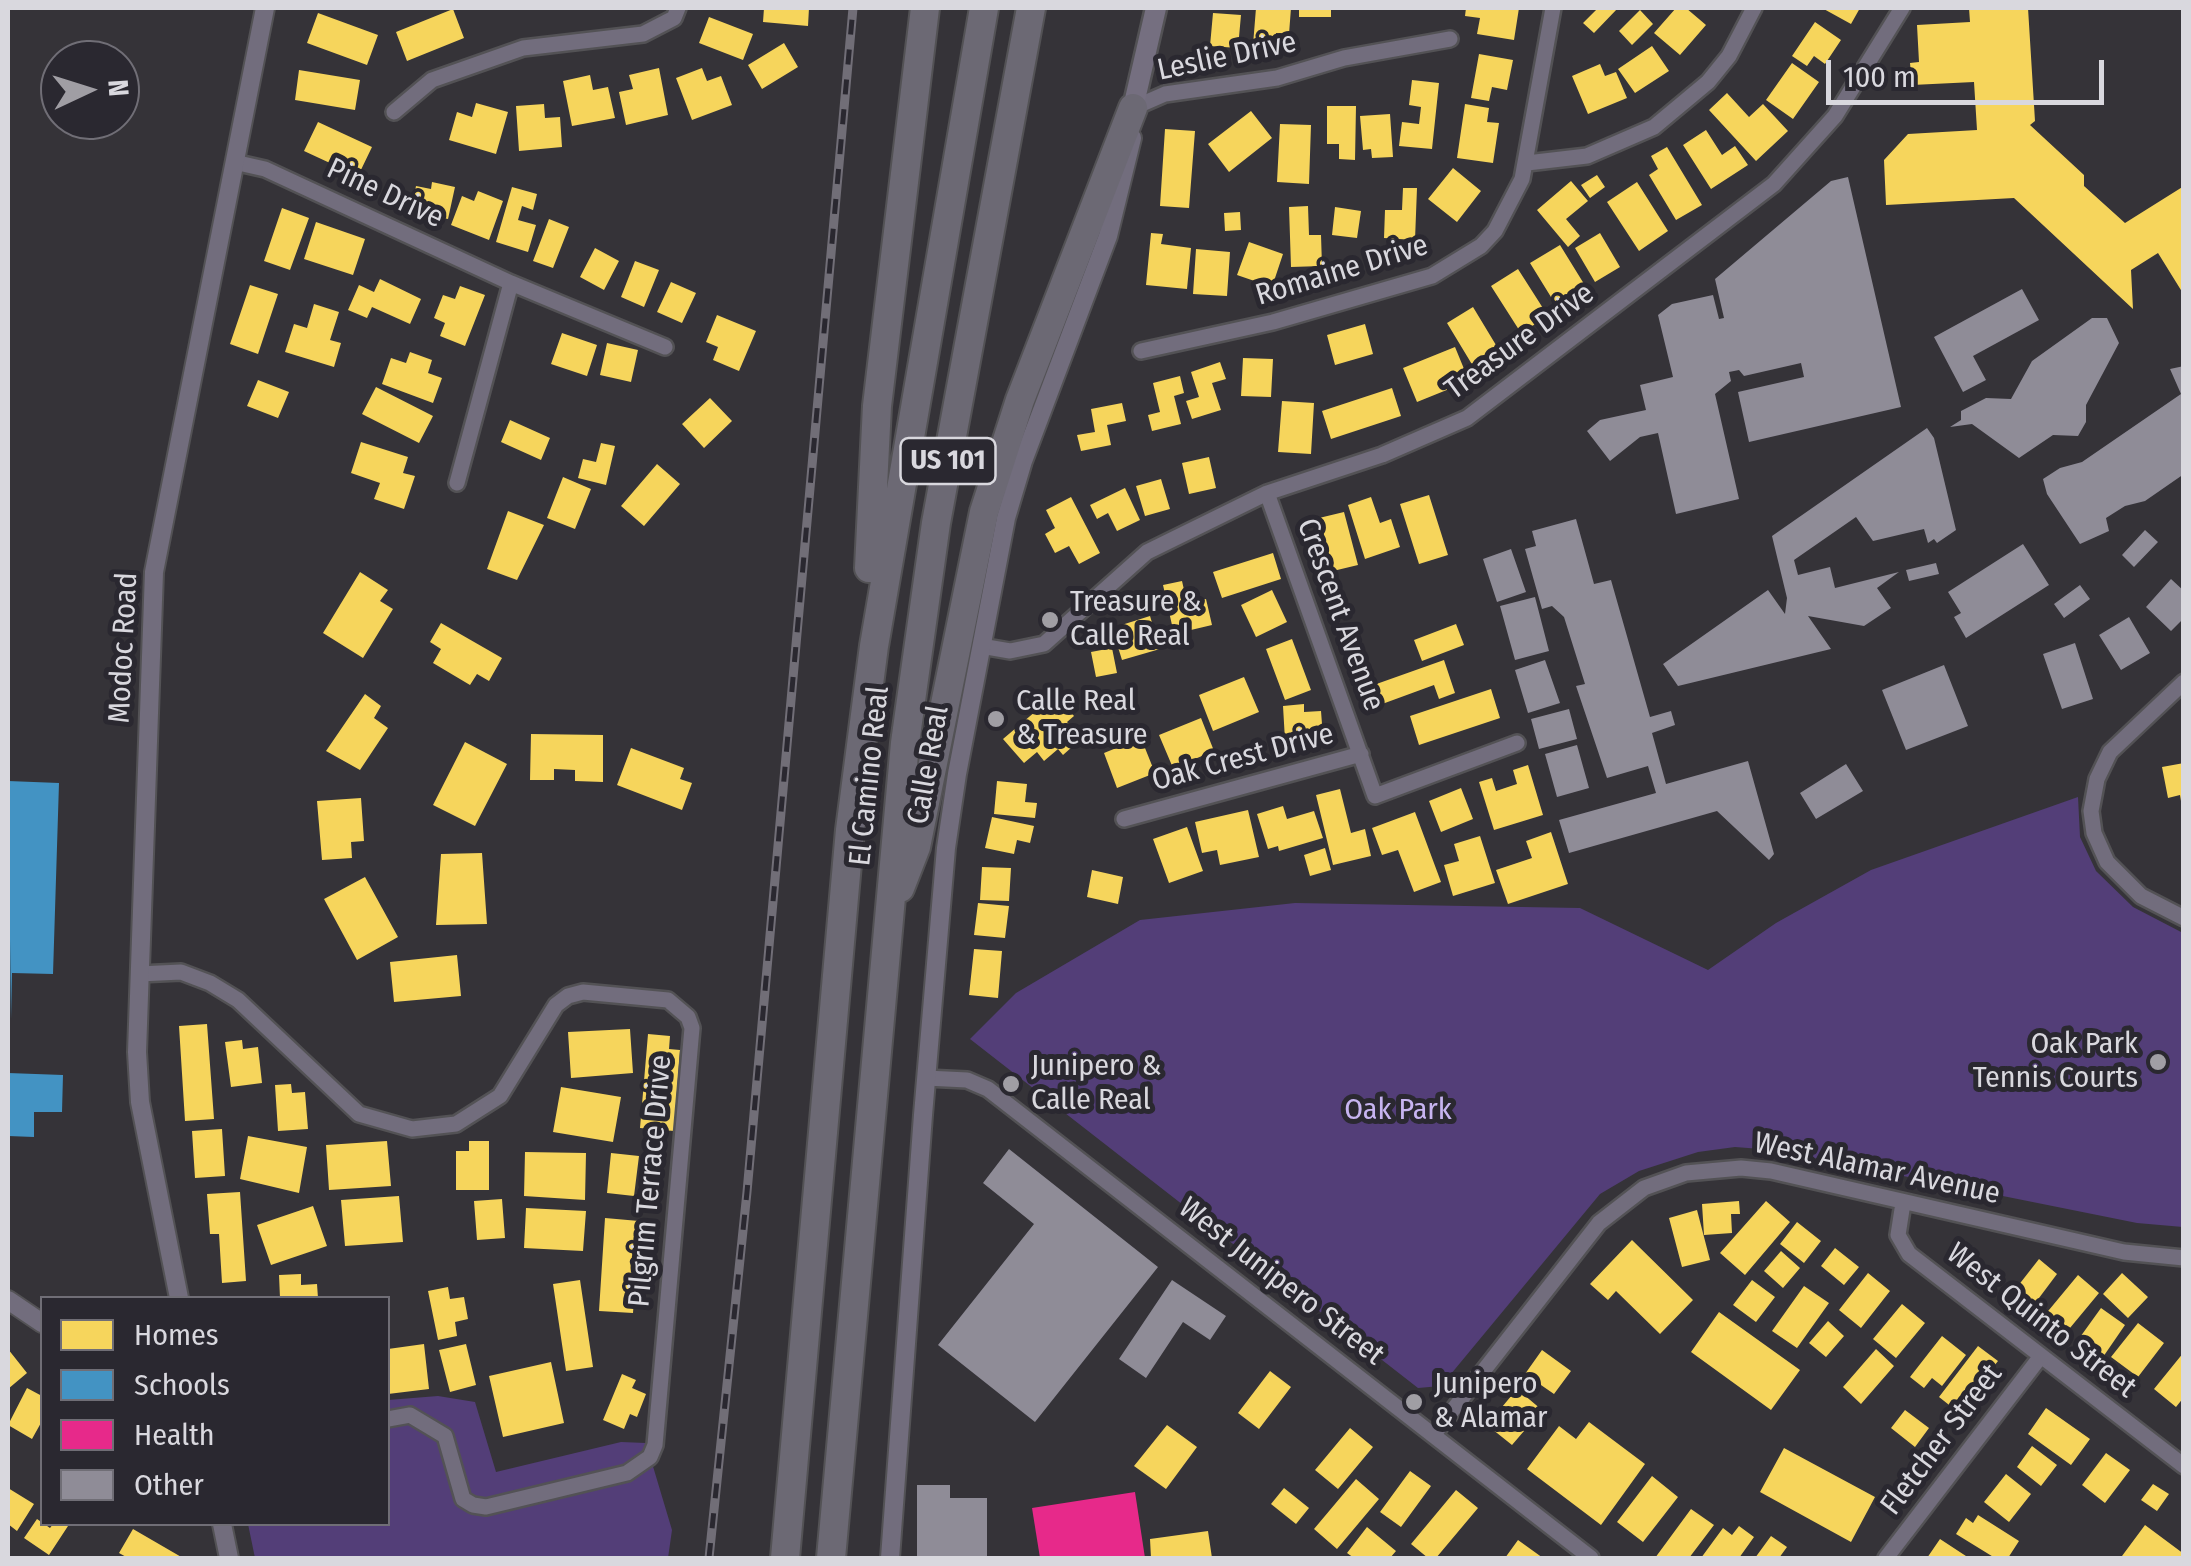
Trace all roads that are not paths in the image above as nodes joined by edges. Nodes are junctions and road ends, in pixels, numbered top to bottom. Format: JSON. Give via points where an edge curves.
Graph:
{"nodes":[{"id":1,"x":265,"y":8,"type":"edge"},
{"id":2,"x":678,"y":8,"type":"edge"},
{"id":3,"x":925,"y":8,"type":"edge"},
{"id":4,"x":984,"y":8,"type":"edge"},
{"id":5,"x":1031,"y":8,"type":"edge"},
{"id":6,"x":1156,"y":8,"type":"edge"},
{"id":7,"x":1553,"y":8,"type":"edge"},
{"id":8,"x":1754,"y":8,"type":"edge"},
{"id":9,"x":1902,"y":8,"type":"edge"},
{"id":10,"x":1450,"y":39,"type":"dead end"},
{"id":11,"x":1133,"y":108,"type":"junction"},
{"id":12,"x":394,"y":112,"type":"dead end"},
{"id":13,"x":234,"y":162,"type":"junction"},
{"id":14,"x":1526,"y":163,"type":"junction"},
{"id":15,"x":511,"y":283,"type":"junction"},
{"id":16,"x":666,"y":347,"type":"dead end"},
{"id":17,"x":1141,"y":351,"type":"dead end"},
{"id":18,"x":457,"y":483,"type":"dead end"},
{"id":19,"x":1268,"y":493,"type":"junction"},
{"id":20,"x":981,"y":646,"type":"junction"},
{"id":21,"x":2184,"y":682,"type":"edge"},
{"id":22,"x":1517,"y":743,"type":"dead end"},
{"id":23,"x":1361,"y":754,"type":"junction"},
{"id":24,"x":1124,"y":820,"type":"dead end"},
{"id":25,"x":850,"y":830,"type":"junction"},
{"id":26,"x":888,"y":918,"type":"junction"},
{"id":27,"x":2184,"y":918,"type":"edge"},
{"id":28,"x":139,"y":974,"type":"junction"},
{"id":29,"x":926,"y":1078,"type":"junction"},
{"id":30,"x":1902,"y":1203,"type":"junction"},
{"id":31,"x":2184,"y":1258,"type":"edge"},
{"id":32,"x":179,"y":1296,"type":"edge"},
{"id":33,"x":8,"y":1300,"type":"edge"},
{"id":34,"x":40,"y":1321,"type":"edge"},
{"id":35,"x":2041,"y":1356,"type":"junction"},
{"id":36,"x":390,"y":1419,"type":"edge"},
{"id":37,"x":1434,"y":1434,"type":"junction"},
{"id":38,"x":2184,"y":1466,"type":"edge"},
{"id":39,"x":222,"y":1526,"type":"edge"},
{"id":40,"x":229,"y":1558,"type":"edge"},
{"id":41,"x":785,"y":1558,"type":"edge"},
{"id":42,"x":831,"y":1558,"type":"edge"},
{"id":43,"x":890,"y":1558,"type":"edge"},
{"id":44,"x":1591,"y":1558,"type":"edge"},
{"id":45,"x":1886,"y":1558,"type":"edge"}],
"edges":[{"from":1,"to":13,"type":"street","name":"Modoc Road"},
{"from":2,"to":12,"type":"street","via":[[674,18],[643,34],[524,48],[432,80]]},
{"from":3,"to":25,"type":"highway","via":[[878,406]]},
{"from":4,"to":25,"type":"highway","name":"El Camino Real","number":"US 101","via":[[890,534]]},
{"from":5,"to":26,"type":"highway","name":"El Camino Real","number":"US 101","via":[[936,523]]},
{"from":6,"to":11,"type":"main road","name":"Calle Real"},
{"from":7,"to":14,"type":"street","name":"Romaine Drive"},
{"from":8,"to":14,"type":"street","via":[[1708,82],[1654,127],[1587,156]]},
{"from":9,"to":19,"type":"street","name":"Treasure Drive","via":[[1834,116],[1774,184],[1724,224],[1467,418]]},
{"from":10,"to":11,"type":"street","name":"Leslie Drive","via":[[1277,78],[1165,94]]},
{"from":11,"to":20,"type":"street","name":"Calle Real","via":[[1122,192],[1022,461]]},
{"from":11,"to":26,"type":"highway","via":[[984,512],[916,847]]},
{"from":13,"to":15,"type":"street","name":"Pine Drive","via":[[265,169]]},
{"from":13,"to":28,"type":"street","name":"Modoc Road","via":[[154,572]]},
{"from":14,"to":17,"type":"street","name":"Romaine Drive","via":[[1495,231],[1453,266],[1326,308]]},
{"from":15,"to":16,"type":"street","name":"Pine Drive"},
{"from":15,"to":18,"type":"street"},
{"from":19,"to":20,"type":"street","name":"Treasure Drive","via":[[1147,552],[1044,644],[1010,651]]},
{"from":19,"to":23,"type":"street","name":"Crescent Avenue"},
{"from":20,"to":29,"type":"street","name":"Calle Real","via":[[946,848]]},
{"from":21,"to":27,"type":"street","via":[[2110,752],[2091,811],[2107,862],[2141,896]]},
{"from":22,"to":23,"type":"street","name":"Oak Crest Drive","via":[[1375,796]]},
{"from":23,"to":24,"type":"street","name":"Oak Crest Drive"},
{"from":25,"to":41,"type":"highway","name":"El Camino Real","number":"US 101"},
{"from":26,"to":42,"type":"highway","name":"El Camino Real","number":"US 101"},
{"from":28,"to":32,"type":"street","name":"Modoc Road","via":[[140,1102]]},
{"from":28,"to":36,"type":"street","name":"Pilgrim Terrace Drive","via":[[181,972],[210,982],[238,1000],[358,1114],[412,1128],[456,1124],[500,1096],[568,996],[668,1000],[688,1016],[692,1028],[650,1457],[628,1473],[486,1507],[463,1499],[444,1436],[410,1415]]},
{"from":29,"to":37,"type":"street","name":"West Junipero Street","via":[[967,1080],[988,1089]]},
{"from":29,"to":43,"type":"street","name":"Calle Real"},
{"from":30,"to":31,"type":"street","name":"West Alamar Avenue","via":[[2124,1252]]},
{"from":30,"to":35,"type":"street","name":"West Quinto Street","via":[[1902,1246]]},
{"from":30,"to":37,"type":"street","name":"West Alamar Avenue","via":[[1741,1168],[1686,1173],[1644,1188],[1600,1223]]},
{"from":33,"to":34,"type":"street"},
{"from":35,"to":38,"type":"street","name":"West Quinto Street"},
{"from":35,"to":45,"type":"street","name":"Fletcher Street"},
{"from":37,"to":44,"type":"street","name":"West Junipero Street"},
{"from":39,"to":40,"type":"street"}]}
